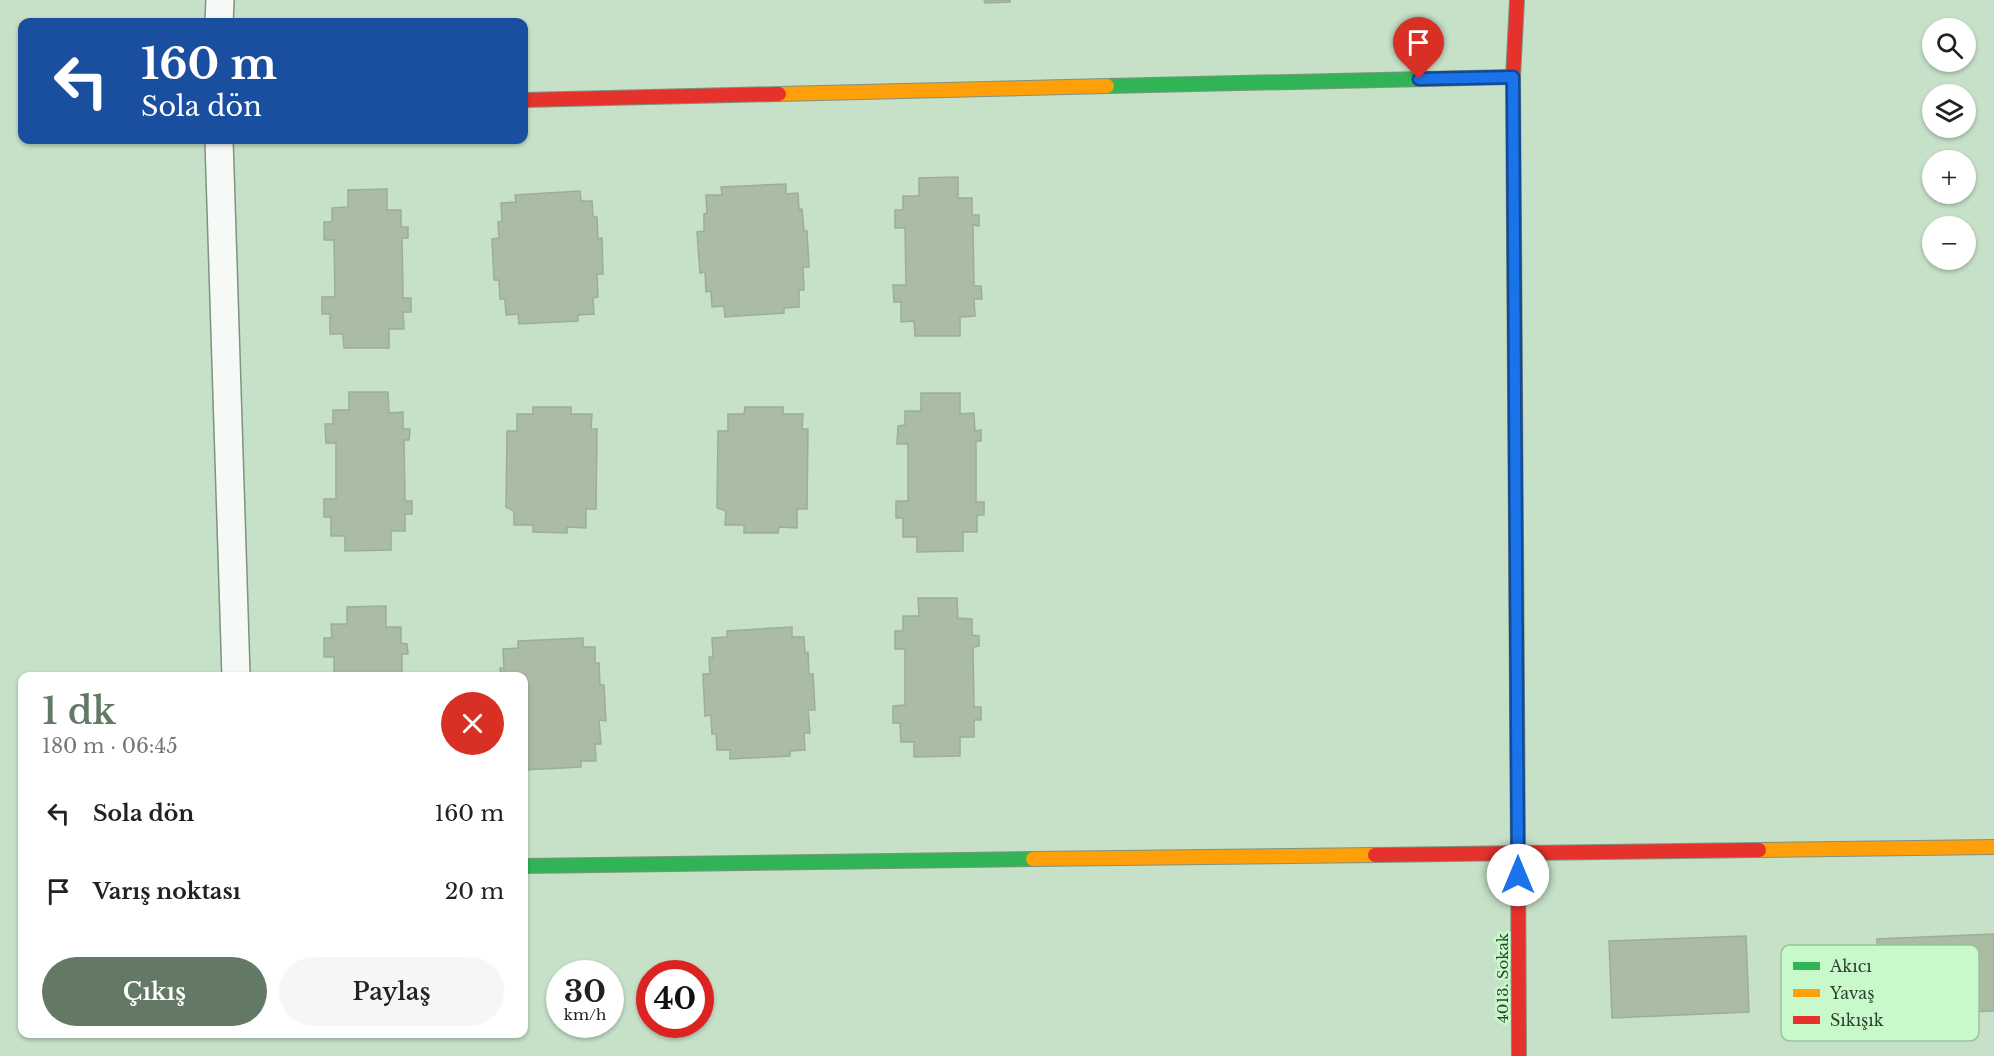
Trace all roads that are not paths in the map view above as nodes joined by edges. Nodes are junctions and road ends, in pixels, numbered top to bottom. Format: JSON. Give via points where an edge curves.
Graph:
{"nodes":[{"id":1,"x":220,"y":0,"type":"edge"},
{"id":2,"x":1517,"y":0,"type":"edge"},
{"id":3,"x":219,"y":18,"type":"edge"},
{"id":4,"x":1513,"y":77,"type":"junction"},
{"id":5,"x":528,"y":100,"type":"edge"},
{"id":6,"x":219,"y":144,"type":"edge"},
{"id":7,"x":236,"y":672,"type":"edge"},
{"id":8,"x":1994,"y":847,"type":"edge"},
{"id":9,"x":1518,"y":853,"type":"junction"},
{"id":10,"x":528,"y":866,"type":"edge"},
{"id":11,"x":1519,"y":1056,"type":"edge"}],
"edges":[{"from":1,"to":3,"type":"street"},
{"from":2,"to":4,"type":"street","name":"4013. Sokak"},
{"from":4,"to":5,"type":"street"},
{"from":4,"to":9,"type":"street","name":"4013. Sokak"},
{"from":6,"to":7,"type":"street"},
{"from":8,"to":9,"type":"street"},
{"from":9,"to":10,"type":"street"},
{"from":9,"to":11,"type":"street","name":"4013. Sokak"}]}
